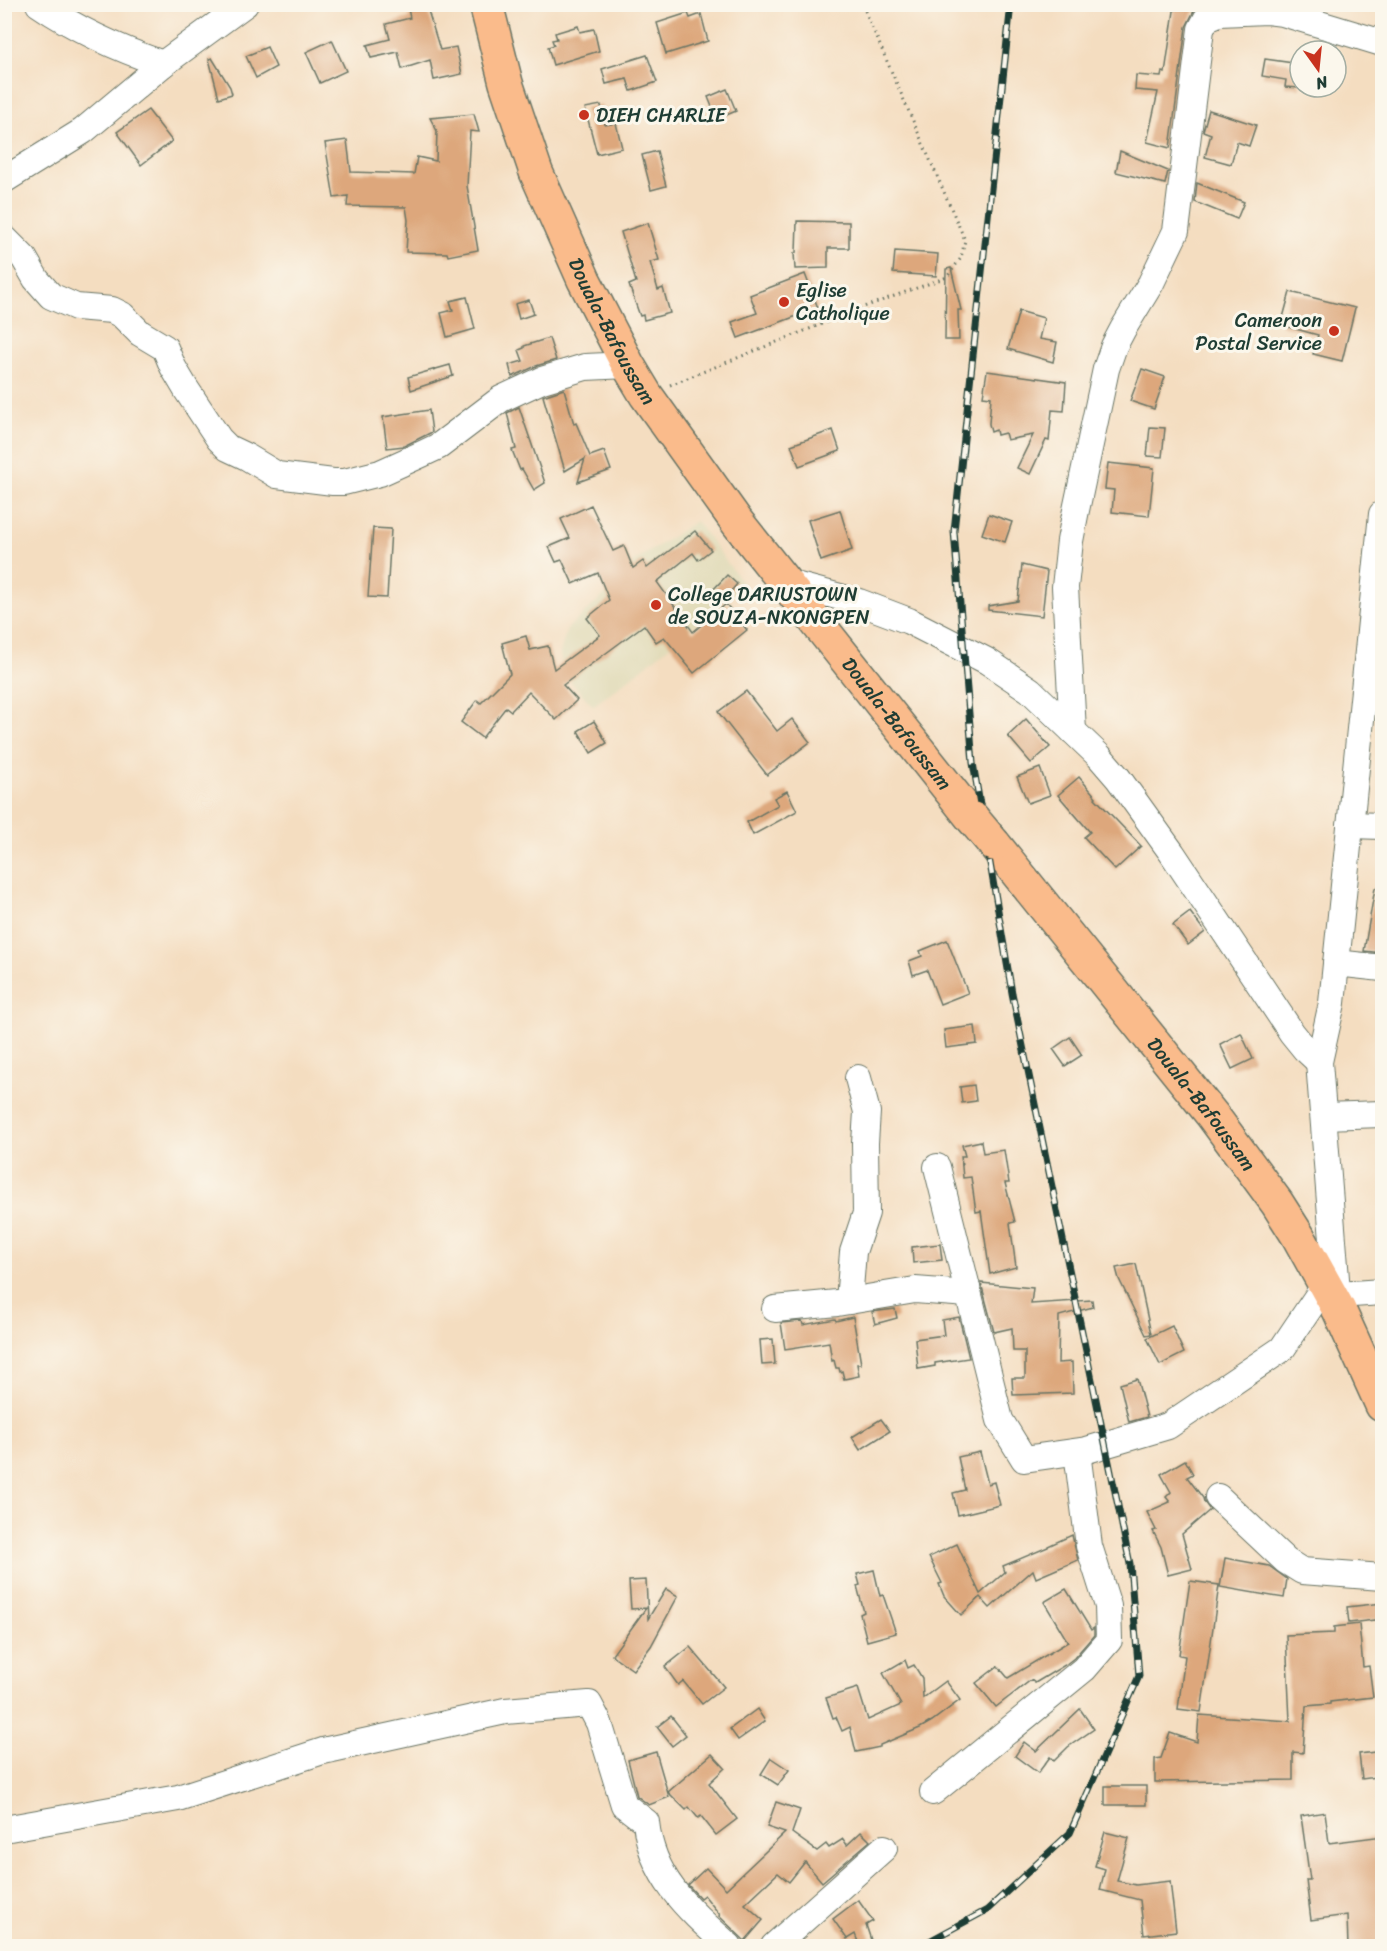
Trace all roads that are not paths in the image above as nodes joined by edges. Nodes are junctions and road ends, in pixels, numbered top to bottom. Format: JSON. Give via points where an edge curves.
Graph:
{"nodes":[{"id":1,"x":39,"y":4,"type":"edge"},
{"id":2,"x":245,"y":4,"type":"edge"},
{"id":3,"x":486,"y":4,"type":"edge"},
{"id":4,"x":1383,"y":43,"type":"edge"},
{"id":5,"x":163,"y":64,"type":"junction"},
{"id":6,"x":4,"y":180,"type":"edge"},
{"id":7,"x":4,"y":238,"type":"edge"},
{"id":8,"x":628,"y":365,"type":"junction"},
{"id":9,"x":1383,"y":514,"type":"edge"},
{"id":10,"x":784,"y":582,"type":"junction"},
{"id":11,"x":1073,"y":731,"type":"junction"},
{"id":12,"x":1350,"y":825,"type":"junction"},
{"id":13,"x":1383,"y":826,"type":"edge"},
{"id":14,"x":1336,"y":963,"type":"junction"},
{"id":15,"x":1383,"y":968,"type":"edge"},
{"id":16,"x":1319,"y":1062,"type":"junction"},
{"id":17,"x":858,"y":1078,"type":"dead end"},
{"id":18,"x":1383,"y":1114,"type":"edge"},
{"id":19,"x":1324,"y":1116,"type":"junction"},
{"id":20,"x":937,"y":1167,"type":"dead end"},
{"id":21,"x":1383,"y":1292,"type":"edge"},
{"id":22,"x":968,"y":1294,"type":"junction"},
{"id":23,"x":1334,"y":1296,"type":"junction"},
{"id":24,"x":849,"y":1301,"type":"junction"},
{"id":25,"x":775,"y":1309,"type":"dead end"},
{"id":26,"x":1381,"y":1394,"type":"edge"},
{"id":27,"x":1077,"y":1452,"type":"junction"},
{"id":28,"x":1218,"y":1497,"type":"dead end"},
{"id":29,"x":1383,"y":1577,"type":"edge"},
{"id":30,"x":933,"y":1792,"type":"dead end"},
{"id":31,"x":4,"y":1829,"type":"edge"},
{"id":32,"x":884,"y":1848,"type":"dead end"},
{"id":33,"x":729,"y":1947,"type":"edge"},
{"id":34,"x":774,"y":1947,"type":"edge"}],
"edges":[{"from":1,"to":5,"type":"street","via":[[85,31]]},
{"from":2,"to":5,"type":"street"},
{"from":3,"to":8,"type":"highway","name":"Douala-Bafoussam","via":[[506,83],[536,172],[584,280]]},
{"from":4,"to":11,"type":"street","via":[[1267,10],[1211,14],[1203,22],[1176,231],[1106,369],[1070,541],[1065,587]]},
{"from":5,"to":6,"type":"street","via":[[83,131]]},
{"from":7,"to":8,"type":"street","via":[[51,296],[76,307],[117,312],[140,333],[162,345],[223,444],[268,471],[287,477],[344,482],[380,473],[438,446],[501,399],[534,383],[585,367]]},
{"from":8,"to":10,"type":"highway","name":"Douala-Bafoussam","via":[[712,489]]},
{"from":9,"to":12,"type":"street"},
{"from":10,"to":11,"type":"street","via":[[909,621],[987,662],[1030,690]]},
{"from":10,"to":23,"type":"highway","name":"Douala-Bafoussam","bridge":true,"via":[[1213,1116],[1283,1212]]},
{"from":11,"to":16,"type":"street","via":[[1099,756],[1144,812],[1292,1033]]},
{"from":12,"to":13,"type":"street"},
{"from":12,"to":14,"type":"street"},
{"from":14,"to":15,"type":"street"},
{"from":14,"to":16,"type":"street"},
{"from":16,"to":19,"type":"street"},
{"from":17,"to":24,"type":"street","via":[[867,1112],[866,1213],[853,1252]]},
{"from":18,"to":19,"type":"street"},
{"from":19,"to":23,"type":"street"},
{"from":20,"to":22,"type":"street"},
{"from":21,"to":23,"type":"street"},
{"from":22,"to":24,"type":"street","via":[[915,1290]]},
{"from":22,"to":27,"type":"street","via":[[1000,1420],[1024,1459]]},
{"from":23,"to":26,"type":"highway","name":"Douala-Bafoussam"},
{"from":23,"to":27,"type":"street","via":[[1282,1349],[1168,1426]]},
{"from":24,"to":25,"type":"street"},
{"from":27,"to":30,"type":"street","via":[[1089,1546],[1108,1606],[1109,1640],[1084,1669]]},
{"from":28,"to":29,"type":"street","via":[[1286,1561],[1302,1571]]},
{"from":31,"to":33,"type":"street","via":[[178,1798],[323,1750],[505,1711],[589,1704],[599,1723],[624,1805],[646,1822],[651,1850],[667,1883]]},
{"from":32,"to":34,"type":"street"}]}
